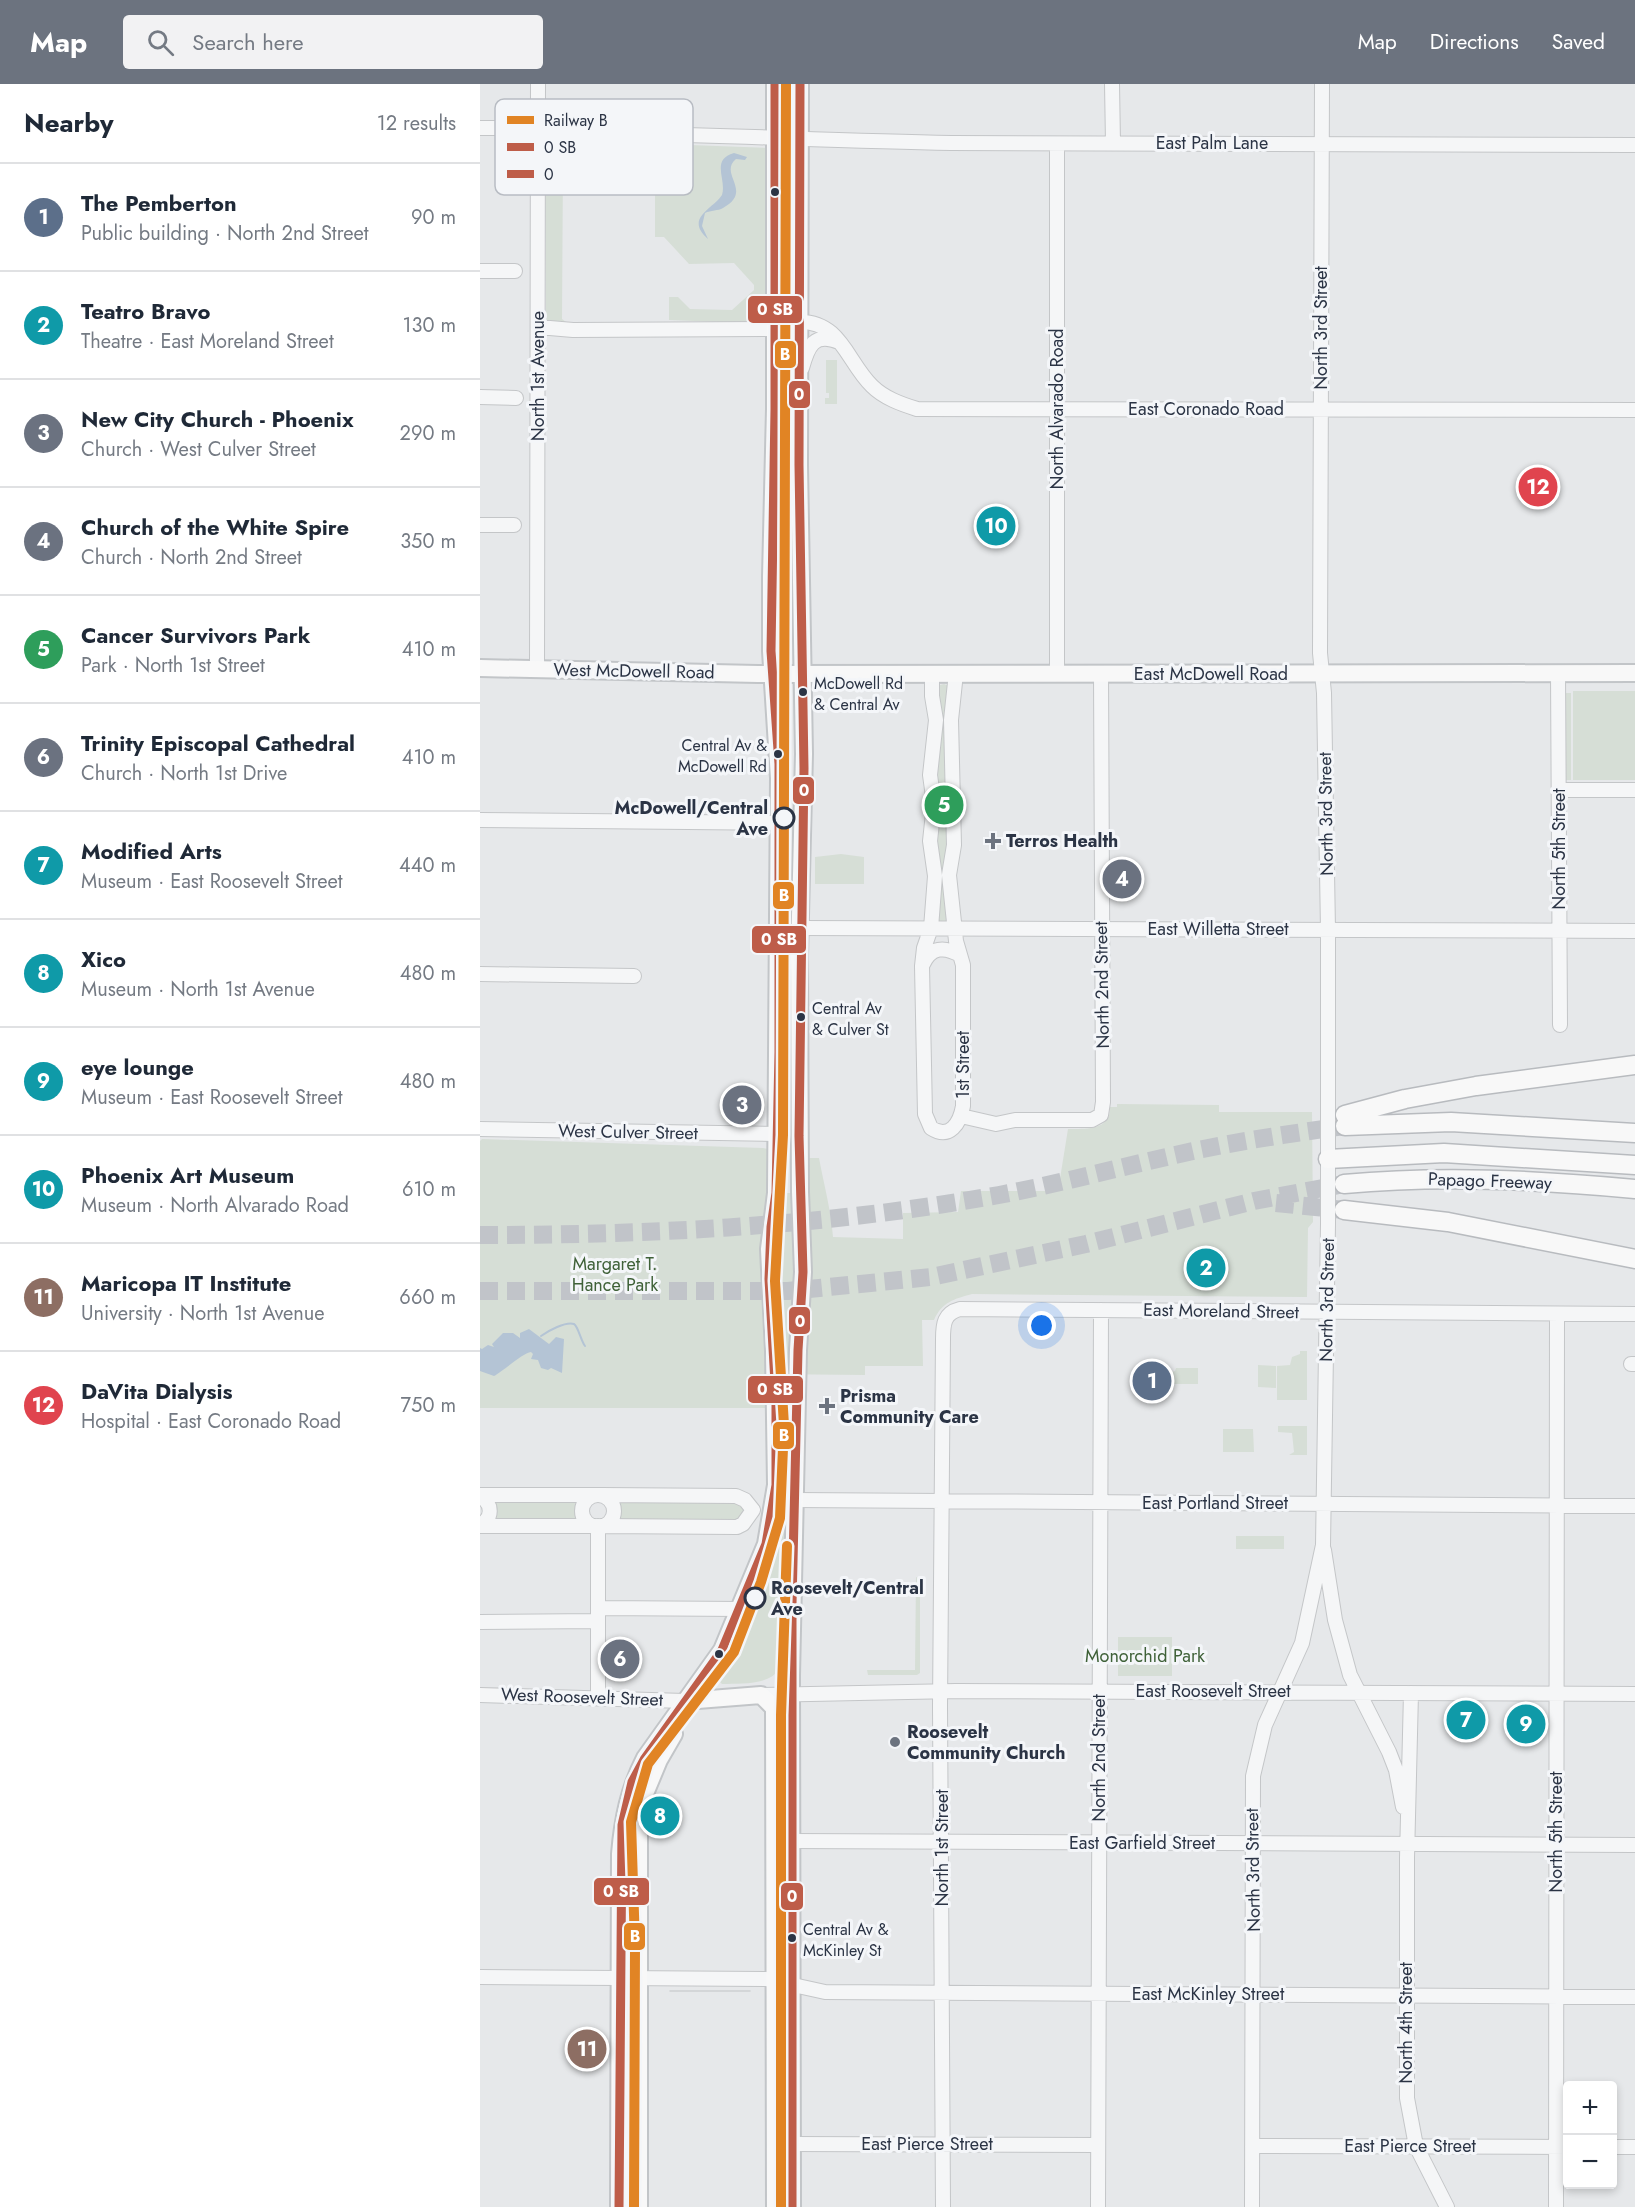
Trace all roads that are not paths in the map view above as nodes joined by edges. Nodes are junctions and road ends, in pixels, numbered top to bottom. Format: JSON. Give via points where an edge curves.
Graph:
{"nodes":[{"id":1,"x":538,"y":84,"type":"edge"},
{"id":2,"x":775,"y":84,"type":"edge"},
{"id":3,"x":800,"y":84,"type":"edge"},
{"id":4,"x":1112,"y":84,"type":"edge"},
{"id":5,"x":1322,"y":84,"type":"edge"},
{"id":6,"x":538,"y":99,"type":"edge"},
{"id":7,"x":693,"y":136,"type":"edge"},
{"id":8,"x":788,"y":138,"type":"junction"},
{"id":9,"x":1113,"y":143,"type":"junction"},
{"id":10,"x":1057,"y":144,"type":"junction"},
{"id":11,"x":1322,"y":144,"type":"junction"},
{"id":12,"x":1635,"y":145,"type":"edge"},
{"id":13,"x":539,"y":195,"type":"edge"},
{"id":14,"x":775,"y":227,"type":"junction"},
{"id":15,"x":480,"y":271,"type":"edge"},
{"id":16,"x":515,"y":271,"type":"dead end"},
{"id":17,"x":799,"y":322,"type":"junction"},
{"id":18,"x":538,"y":327,"type":"junction"},
{"id":19,"x":775,"y":329,"type":"junction"},
{"id":20,"x":841,"y":343,"type":"junction"},
{"id":21,"x":799,"y":378,"type":"junction"},
{"id":22,"x":480,"y":398,"type":"edge"},
{"id":23,"x":516,"y":398,"type":"dead end"},
{"id":24,"x":1057,"y":409,"type":"junction"},
{"id":25,"x":1321,"y":410,"type":"junction"},
{"id":26,"x":1635,"y":410,"type":"edge"},
{"id":27,"x":480,"y":525,"type":"edge"},
{"id":28,"x":514,"y":525,"type":"dead end"},
{"id":29,"x":480,"y":668,"type":"edge"},
{"id":30,"x":537,"y":669,"type":"junction"},
{"id":31,"x":788,"y":673,"type":"junction"},
{"id":32,"x":932,"y":673,"type":"junction"},
{"id":33,"x":956,"y":673,"type":"junction"},
{"id":34,"x":1635,"y":673,"type":"edge"},
{"id":35,"x":1057,"y":674,"type":"junction"},
{"id":36,"x":1101,"y":674,"type":"junction"},
{"id":37,"x":1323,"y":674,"type":"junction"},
{"id":38,"x":1558,"y":674,"type":"junction"},
{"id":39,"x":1559,"y":790,"type":"junction"},
{"id":40,"x":1635,"y":790,"type":"edge"},
{"id":41,"x":480,"y":820,"type":"edge"},
{"id":42,"x":779,"y":823,"type":"junction"},
{"id":43,"x":801,"y":928,"type":"junction"},
{"id":44,"x":931,"y":928,"type":"junction"},
{"id":45,"x":956,"y":928,"type":"junction"},
{"id":46,"x":1101,"y":929,"type":"junction"},
{"id":47,"x":1328,"y":930,"type":"junction"},
{"id":48,"x":1559,"y":931,"type":"junction"},
{"id":49,"x":1635,"y":932,"type":"edge"},
{"id":50,"x":960,"y":956,"type":"junction"},
{"id":51,"x":922,"y":966,"type":"junction"},
{"id":52,"x":480,"y":974,"type":"edge"},
{"id":53,"x":634,"y":976,"type":"dead end"},
{"id":54,"x":1560,"y":1025,"type":"dead end"},
{"id":55,"x":1635,"y":1065,"type":"edge"},
{"id":56,"x":961,"y":1116,"type":"junction"},
{"id":57,"x":480,"y":1129,"type":"edge"},
{"id":58,"x":1635,"y":1133,"type":"edge"},
{"id":59,"x":776,"y":1134,"type":"junction"},
{"id":60,"x":1329,"y":1153,"type":"junction"},
{"id":61,"x":1635,"y":1157,"type":"edge"},
{"id":62,"x":1635,"y":1166,"type":"edge"},
{"id":63,"x":1344,"y":1184,"type":"tunnel mouth"},
{"id":64,"x":1635,"y":1189,"type":"edge"},
{"id":65,"x":1344,"y":1210,"type":"tunnel mouth"},
{"id":66,"x":1635,"y":1259,"type":"edge"},
{"id":67,"x":1101,"y":1310,"type":"junction"},
{"id":68,"x":952,"y":1311,"type":"joint"},
{"id":69,"x":1327,"y":1312,"type":"junction"},
{"id":70,"x":1557,"y":1314,"type":"junction"},
{"id":71,"x":1635,"y":1314,"type":"edge"},
{"id":72,"x":598,"y":1495,"type":"junction"},
{"id":73,"x":480,"y":1496,"type":"edge"},
{"id":74,"x":795,"y":1500,"type":"junction"},
{"id":75,"x":942,"y":1501,"type":"junction"},
{"id":76,"x":1100,"y":1502,"type":"junction"},
{"id":77,"x":1324,"y":1503,"type":"junction"},
{"id":78,"x":1556,"y":1505,"type":"junction"},
{"id":79,"x":1635,"y":1506,"type":"edge"},
{"id":80,"x":753,"y":1510,"type":"junction"},
{"id":81,"x":773,"y":1511,"type":"junction"},
{"id":82,"x":480,"y":1526,"type":"edge"},
{"id":83,"x":598,"y":1526,"type":"junction"},
{"id":84,"x":1323,"y":1545,"type":"junction"},
{"id":85,"x":741,"y":1609,"type":"junction"},
{"id":86,"x":598,"y":1614,"type":"junction"},
{"id":87,"x":480,"y":1622,"type":"edge"},
{"id":88,"x":940,"y":1691,"type":"junction"},
{"id":89,"x":1099,"y":1691,"type":"junction"},
{"id":90,"x":1280,"y":1692,"type":"junction"},
{"id":91,"x":1359,"y":1692,"type":"junction"},
{"id":92,"x":1411,"y":1693,"type":"junction"},
{"id":93,"x":791,"y":1694,"type":"junction"},
{"id":94,"x":1556,"y":1694,"type":"junction"},
{"id":95,"x":1635,"y":1694,"type":"edge"},
{"id":96,"x":480,"y":1695,"type":"edge"},
{"id":97,"x":761,"y":1695,"type":"junction"},
{"id":98,"x":598,"y":1696,"type":"junction"},
{"id":99,"x":682,"y":1705,"type":"junction"},
{"id":100,"x":792,"y":1811,"type":"junction"},
{"id":101,"x":1408,"y":1837,"type":"junction"},
{"id":102,"x":792,"y":1841,"type":"junction"},
{"id":103,"x":943,"y":1842,"type":"junction"},
{"id":104,"x":1253,"y":1843,"type":"junction"},
{"id":105,"x":1099,"y":1844,"type":"junction"},
{"id":106,"x":1556,"y":1844,"type":"junction"},
{"id":107,"x":1635,"y":1845,"type":"edge"},
{"id":108,"x":775,"y":1912,"type":"junction"},
{"id":109,"x":480,"y":1977,"type":"edge"},
{"id":110,"x":621,"y":1978,"type":"junction"},
{"id":111,"x":639,"y":1979,"type":"junction"},
{"id":112,"x":783,"y":1982,"type":"junction"},
{"id":113,"x":943,"y":1993,"type":"junction"},
{"id":114,"x":1098,"y":1994,"type":"junction"},
{"id":115,"x":1254,"y":1994,"type":"junction"},
{"id":116,"x":1406,"y":1995,"type":"junction"},
{"id":117,"x":1556,"y":1996,"type":"junction"},
{"id":118,"x":1635,"y":1996,"type":"edge"},
{"id":119,"x":792,"y":2144,"type":"junction"},
{"id":120,"x":943,"y":2144,"type":"junction"},
{"id":121,"x":1098,"y":2145,"type":"junction"},
{"id":122,"x":1252,"y":2146,"type":"junction"},
{"id":123,"x":1416,"y":2146,"type":"junction"},
{"id":124,"x":1562,"y":2147,"type":"edge"},
{"id":125,"x":1617,"y":2147,"type":"edge"},
{"id":126,"x":1635,"y":2147,"type":"edge"},
{"id":127,"x":619,"y":2207,"type":"edge"},
{"id":128,"x":639,"y":2207,"type":"edge"},
{"id":129,"x":776,"y":2207,"type":"edge"},
{"id":130,"x":792,"y":2207,"type":"edge"},
{"id":131,"x":943,"y":2207,"type":"edge"},
{"id":132,"x":1098,"y":2207,"type":"edge"},
{"id":133,"x":1252,"y":2207,"type":"edge"},
{"id":134,"x":1447,"y":2207,"type":"edge"},
{"id":135,"x":1556,"y":2207,"type":"edge"}],
"edges":[{"from":1,"to":6,"type":"street","name":"North 1st Avenue"},
{"from":2,"to":8,"type":"main road"},
{"from":3,"to":8,"type":"main road"},
{"from":4,"to":9,"type":"street"},
{"from":5,"to":11,"type":"street","name":"North 3rd Street"},
{"from":7,"to":8,"type":"street","name":"East Palm Lane"},
{"from":8,"to":10,"type":"street","name":"East Palm Lane"},
{"from":8,"to":14,"type":"main road"},
{"from":8,"to":17,"type":"main road"},
{"from":9,"to":10,"type":"street","name":"East Palm Lane"},
{"from":9,"to":11,"type":"street","name":"East Palm Lane"},
{"from":10,"to":24,"type":"street","name":"North Alvarado Road"},
{"from":11,"to":12,"type":"street","name":"East Palm Lane"},
{"from":11,"to":25,"type":"street","name":"North 3rd Street"},
{"from":13,"to":18,"type":"street","name":"North 1st Avenue"},
{"from":14,"to":17,"type":"main road","via":[[780,244],[780,304],[791,322]]},
{"from":14,"to":19,"type":"main road"},
{"from":15,"to":16,"type":"street"},
{"from":17,"to":20,"type":"street","name":"East Coronado Road","via":[[823,326]]},
{"from":17,"to":21,"type":"main road"},
{"from":18,"to":19,"type":"street"},
{"from":18,"to":30,"type":"street","name":"North 1st Avenue"},
{"from":19,"to":31,"type":"main road","via":[[771,651]]},
{"from":20,"to":21,"type":"street","via":[[824,338],[815,341],[806,353]]},
{"from":20,"to":24,"type":"street","name":"East Coronado Road","via":[[872,386],[902,405],[917,409]]},
{"from":21,"to":31,"type":"main road"},
{"from":22,"to":23,"type":"street"},
{"from":24,"to":25,"type":"street","name":"East Coronado Road"},
{"from":24,"to":35,"type":"street","name":"North Alvarado Road"},
{"from":25,"to":26,"type":"street","name":"East Coronado Road"},
{"from":25,"to":37,"type":"street","name":"North 3rd Street"},
{"from":27,"to":28,"type":"street"},
{"from":29,"to":30,"type":"main road","name":"West McDowell Road"},
{"from":30,"to":31,"type":"main road","name":"West McDowell Road"},
{"from":31,"to":32,"type":"main road","name":"East McDowell Road"},
{"from":31,"to":42,"type":"main road"},
{"from":31,"to":43,"type":"main road"},
{"from":32,"to":33,"type":"main road","name":"East McDowell Road"},
{"from":32,"to":44,"type":"street","via":[[936,720],[930,775],[934,804],[930,841],[935,876]]},
{"from":33,"to":35,"type":"main road","name":"East McDowell Road"},
{"from":33,"to":45,"type":"street","via":[[951,720],[954,845],[949,875]]},
{"from":34,"to":38,"type":"main road","name":"East McDowell Road"},
{"from":35,"to":36,"type":"main road","name":"East McDowell Road"},
{"from":36,"to":37,"type":"main road","name":"East McDowell Road"},
{"from":36,"to":46,"type":"street","name":"North 2nd Street"},
{"from":37,"to":38,"type":"main road","name":"East McDowell Road"},
{"from":37,"to":47,"type":"street","name":"North 3rd Street"},
{"from":38,"to":39,"type":"street","name":"North 5th Street"},
{"from":39,"to":40,"type":"street"},
{"from":39,"to":48,"type":"street","name":"North 5th Street"},
{"from":41,"to":42,"type":"street"},
{"from":42,"to":59,"type":"main road"},
{"from":43,"to":44,"type":"street","name":"East Willetta Street"},
{"from":43,"to":74,"type":"main road","bridge":true,"via":[[803,1272]]},
{"from":44,"to":45,"type":"street","name":"East Willetta Street"},
{"from":44,"to":51,"type":"street","name":"1st Street"},
{"from":45,"to":46,"type":"street","name":"East Willetta Street"},
{"from":45,"to":50,"type":"street","name":"1st Street"},
{"from":46,"to":47,"type":"street","name":"East Willetta Street"},
{"from":46,"to":56,"type":"street","name":"North 2nd Street","via":[[1101,1115],[1092,1120],[1015,1120],[996,1124]]},
{"from":47,"to":48,"type":"street","name":"East Willetta Street"},
{"from":47,"to":60,"type":"street","name":"North 3rd Street"},
{"from":48,"to":49,"type":"street","name":"East Willetta Street"},
{"from":48,"to":54,"type":"street","name":"North 5th Street"},
{"from":50,"to":51,"type":"street","via":[[939,949],[927,956]]},
{"from":50,"to":56,"type":"street","name":"1st Street"},
{"from":51,"to":56,"type":"street","name":"1st Street","via":[[926,1119],[931,1128],[943,1132],[955,1129]]},
{"from":52,"to":53,"type":"street"},
{"from":55,"to":58,"type":"highway","via":[[1405,1099],[1345,1121],[1451,1122]]},
{"from":57,"to":59,"type":"street","name":"West Culver Street"},
{"from":59,"to":81,"type":"main road","bridge":true,"via":[[776,1193],[769,1269],[776,1400]]},
{"from":60,"to":61,"type":"highway","via":[[1442,1145]]},
{"from":60,"to":62,"type":"highway","via":[[1444,1153]]},
{"from":60,"to":69,"type":"street","name":"North 3rd Street"},
{"from":63,"to":64,"type":"highway","name":"Papago Freeway","via":[[1442,1178],[1532,1180]]},
{"from":65,"to":66,"type":"highway","via":[[1448,1222]]},
{"from":67,"to":68,"type":"street","name":"East Moreland Street"},
{"from":67,"to":69,"type":"street","name":"East Moreland Street"},
{"from":67,"to":76,"type":"street","name":"North 2nd Street"},
{"from":68,"to":75,"type":"street","name":"North 1st Street","via":[[943,1323]]},
{"from":69,"to":70,"type":"street","name":"East Moreland Street"},
{"from":69,"to":77,"type":"street","name":"North 3rd Street"},
{"from":70,"to":71,"type":"street","name":"East Moreland Street"},
{"from":70,"to":78,"type":"street","name":"North 5th Street"},
{"from":72,"to":73,"type":"street"},
{"from":72,"to":80,"type":"street","via":[[736,1496]]},
{"from":72,"to":83,"type":"street","via":[[610,1501],[614,1511],[610,1521]]},
{"from":72,"to":83,"type":"street","via":[[586,1500],[582,1510],[586,1521]]},
{"from":73,"to":82,"type":"street","via":[[487,1501],[490,1511],[487,1521]]},
{"from":74,"to":75,"type":"street","name":"East Portland Street"},
{"from":74,"to":93,"type":"main road"},
{"from":75,"to":76,"type":"street","name":"East Portland Street"},
{"from":75,"to":88,"type":"street","name":"North 1st Street"},
{"from":76,"to":77,"type":"street","name":"East Portland Street"},
{"from":76,"to":89,"type":"street","name":"North 2nd Street"},
{"from":77,"to":78,"type":"street","name":"East Portland Street"},
{"from":77,"to":84,"type":"street","name":"North 3rd Street"},
{"from":78,"to":79,"type":"street","name":"East Portland Street"},
{"from":78,"to":94,"type":"street","name":"North 5th Street"},
{"from":80,"to":81,"type":"street"},
{"from":80,"to":83,"type":"street","via":[[736,1527]]},
{"from":81,"to":85,"type":"main road","via":[[766,1544]]},
{"from":82,"to":83,"type":"street"},
{"from":83,"to":86,"type":"street"},
{"from":84,"to":90,"type":"street","name":"North 3rd Street","via":[[1308,1624]]},
{"from":84,"to":91,"type":"street","name":"North 3rd Street","via":[[1343,1652]]},
{"from":85,"to":86,"type":"street"},
{"from":85,"to":99,"type":"main road","via":[[722,1650]]},
{"from":86,"to":87,"type":"street"},
{"from":86,"to":98,"type":"street"},
{"from":88,"to":89,"type":"street","name":"East Roosevelt Street"},
{"from":88,"to":93,"type":"street","name":"East Roosevelt Street"},
{"from":88,"to":103,"type":"street","name":"North 1st Street"},
{"from":89,"to":90,"type":"street","name":"East Roosevelt Street"},
{"from":89,"to":105,"type":"street","name":"North 2nd Street"},
{"from":90,"to":91,"type":"street","name":"East Roosevelt Street"},
{"from":90,"to":104,"type":"street","name":"North 3rd Street","via":[[1265,1725],[1255,1762]]},
{"from":91,"to":92,"type":"street","name":"East Roosevelt Street"},
{"from":91,"to":101,"type":"street","name":"North 4th Street","via":[[1396,1770]]},
{"from":92,"to":94,"type":"street","name":"East Roosevelt Street"},
{"from":92,"to":101,"type":"street","name":"North 4th Street"},
{"from":93,"to":97,"type":"street","name":"West Roosevelt Street"},
{"from":93,"to":100,"type":"main road"},
{"from":94,"to":95,"type":"street","name":"East Roosevelt Street"},
{"from":94,"to":106,"type":"street","name":"North 5th Street"},
{"from":96,"to":98,"type":"street","name":"West Roosevelt Street"},
{"from":97,"to":99,"type":"main road","name":"West Roosevelt Street"},
{"from":97,"to":108,"type":"main road","via":[[775,1714]]},
{"from":98,"to":99,"type":"street","name":"West Roosevelt Street"},
{"from":99,"to":110,"type":"main road","via":[[637,1773],[625,1814],[620,1854]]},
{"from":99,"to":111,"type":"main road","via":[[678,1726],[658,1760],[639,1808]]},
{"from":100,"to":102,"type":"main road"},
{"from":100,"to":108,"type":"main road","via":[[787,1822]]},
{"from":101,"to":104,"type":"street","name":"East Garfield Street"},
{"from":101,"to":106,"type":"street","name":"East Garfield Street"},
{"from":101,"to":116,"type":"street","name":"North 4th Street"},
{"from":102,"to":103,"type":"street","name":"East Garfield Street"},
{"from":102,"to":112,"type":"main road"},
{"from":103,"to":105,"type":"street","name":"East Garfield Street"},
{"from":103,"to":113,"type":"street","name":"North 1st Street"},
{"from":104,"to":105,"type":"street","name":"East Garfield Street"},
{"from":104,"to":115,"type":"street","name":"North 3rd Street"},
{"from":105,"to":114,"type":"street","name":"North 2nd Street"},
{"from":106,"to":107,"type":"street","name":"East Garfield Street"},
{"from":106,"to":117,"type":"street","name":"North 5th Street"},
{"from":108,"to":112,"type":"main road"},
{"from":109,"to":110,"type":"street","name":"East McKinley Street"},
{"from":110,"to":111,"type":"street","name":"East McKinley Street"},
{"from":110,"to":127,"type":"main road"},
{"from":111,"to":112,"type":"street","name":"East McKinley Street"},
{"from":111,"to":128,"type":"main road"},
{"from":112,"to":113,"type":"street","name":"East McKinley Street","via":[[825,1992]]},
{"from":112,"to":119,"type":"main road"},
{"from":112,"to":129,"type":"main road"},
{"from":113,"to":114,"type":"street","name":"East McKinley Street"},
{"from":113,"to":120,"type":"street","name":"North 1st Street"},
{"from":114,"to":115,"type":"street","name":"East McKinley Street"},
{"from":114,"to":121,"type":"street","name":"North 2nd Street"},
{"from":115,"to":116,"type":"street","name":"East McKinley Street"},
{"from":115,"to":122,"type":"street","name":"North 3rd Street"},
{"from":116,"to":117,"type":"street","name":"East McKinley Street"},
{"from":116,"to":123,"type":"street","name":"North 4th Street","via":[[1407,2098]]},
{"from":117,"to":118,"type":"street","name":"East McKinley Street"},
{"from":117,"to":124,"type":"street","name":"North 5th Street"},
{"from":119,"to":120,"type":"street","name":"East Pierce Street"},
{"from":119,"to":130,"type":"main road"},
{"from":120,"to":121,"type":"street","name":"East Pierce Street"},
{"from":120,"to":131,"type":"street","name":"North 1st Street"},
{"from":121,"to":132,"type":"street","name":"North 2nd Street"},
{"from":122,"to":123,"type":"street","name":"East Pierce Street"},
{"from":122,"to":133,"type":"street","name":"North 3rd Street"},
{"from":123,"to":124,"type":"street","name":"East Pierce Street"},
{"from":123,"to":134,"type":"street","name":"North 4th Street"},
{"from":124,"to":135,"type":"street","name":"North 5th Street"},
{"from":125,"to":126,"type":"street"}]}
